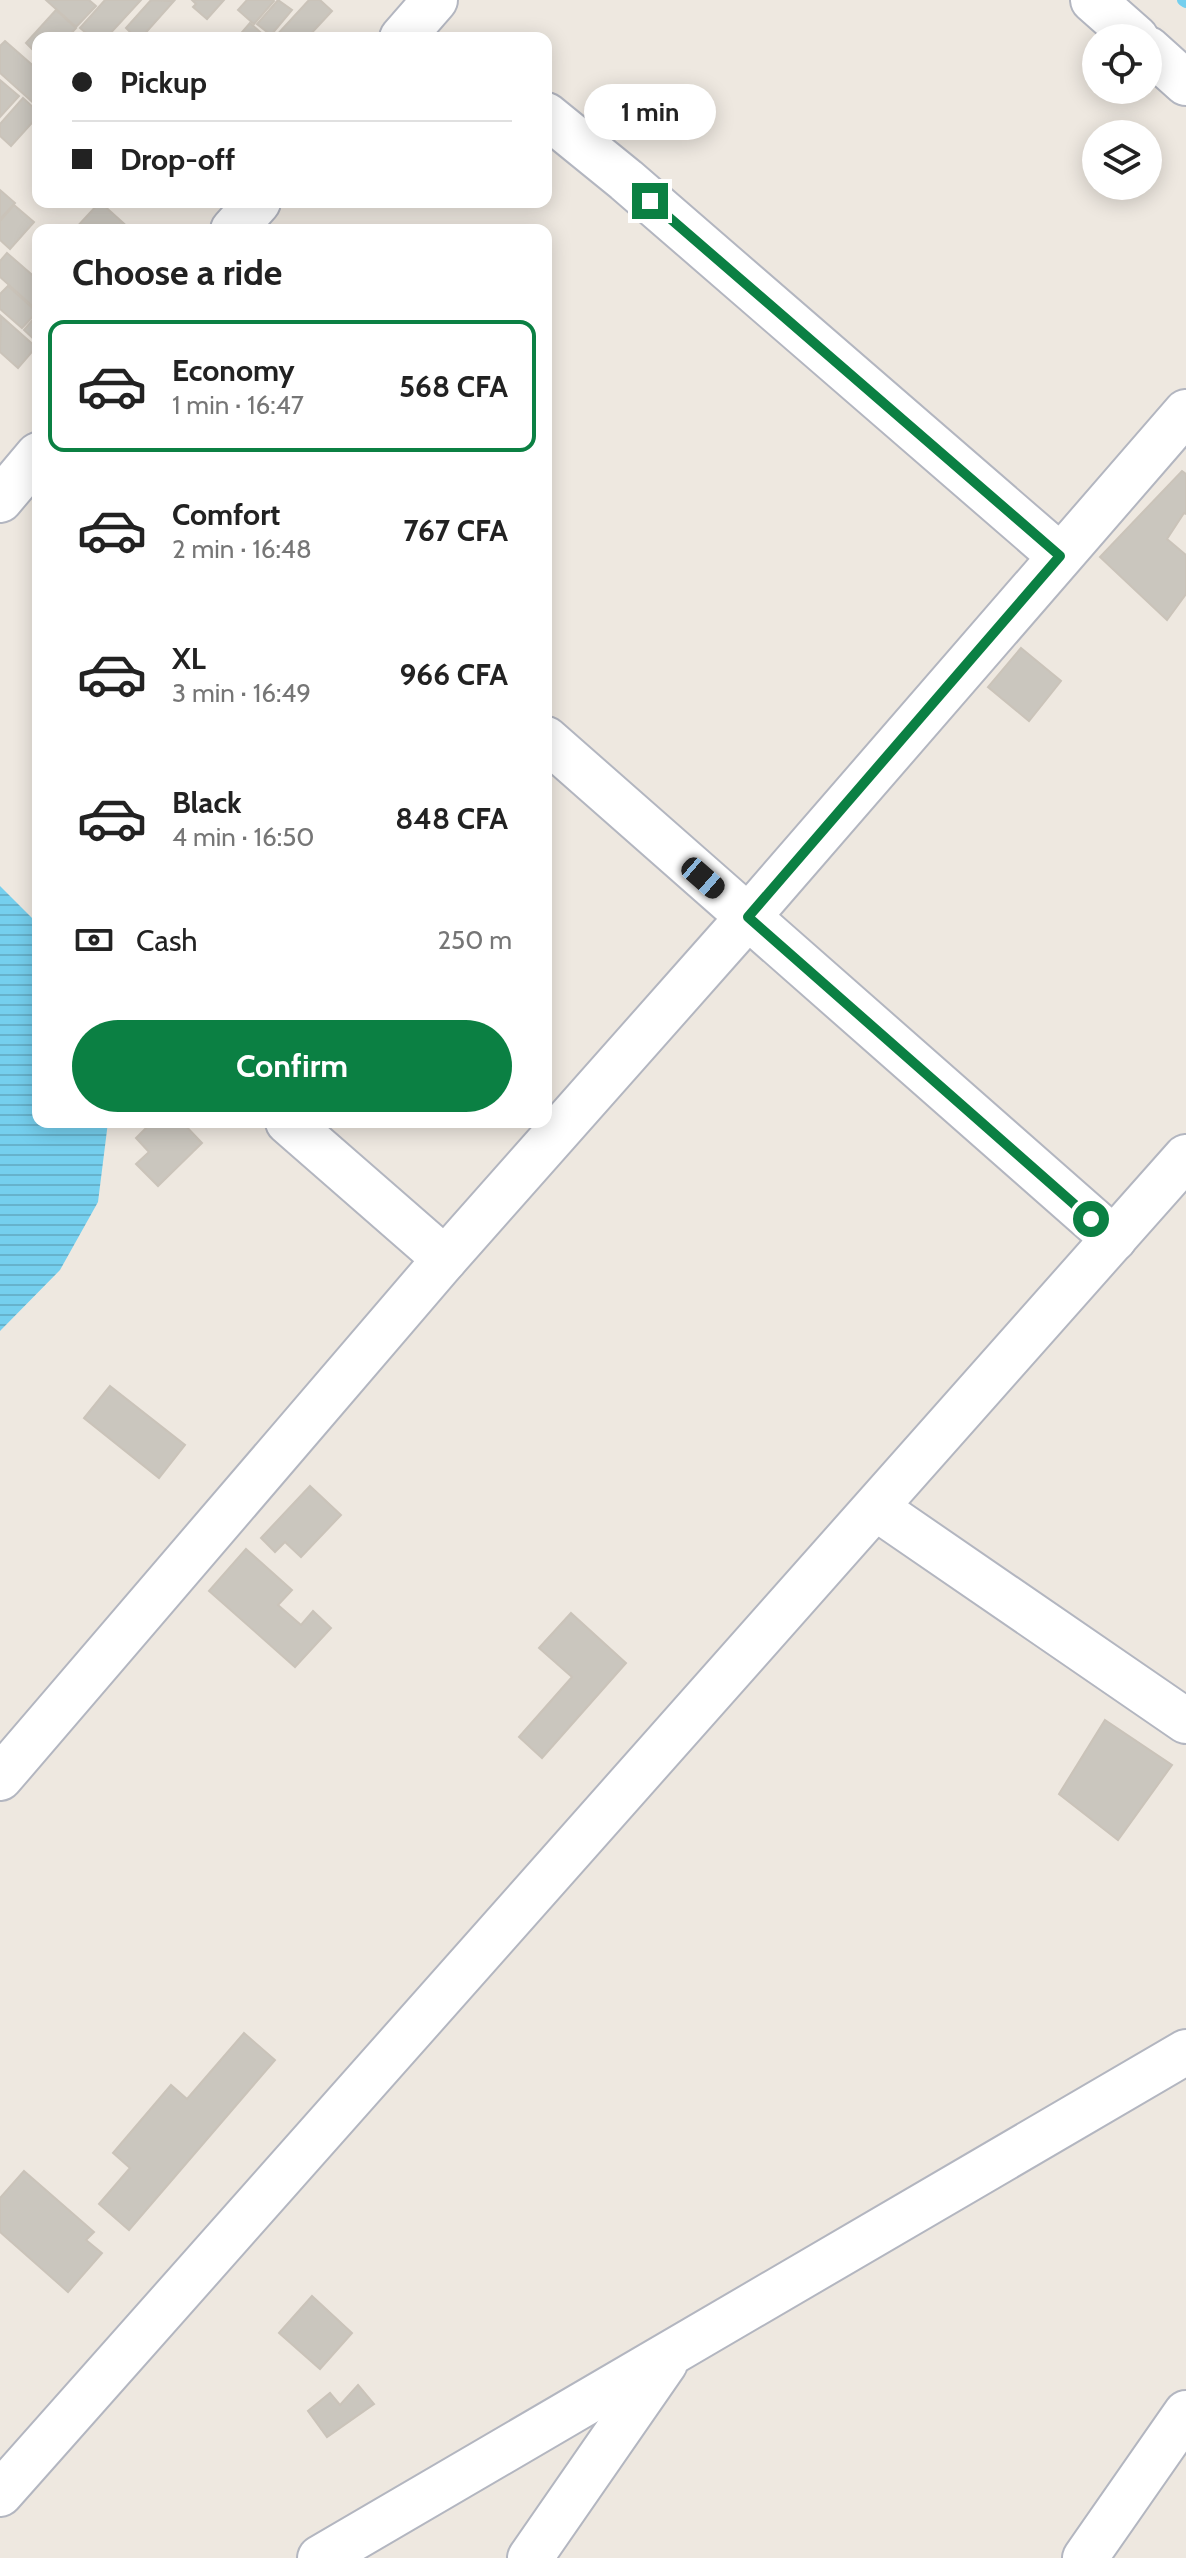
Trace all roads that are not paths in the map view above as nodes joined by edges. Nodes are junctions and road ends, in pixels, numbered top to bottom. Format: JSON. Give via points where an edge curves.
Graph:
{"nodes":[{"id":1,"x":1093,"y":0,"type":"edge"},
{"id":2,"x":1120,"y":24,"type":"edge"},
{"id":3,"x":1162,"y":62,"type":"edge"},
{"id":4,"x":1186,"y":83,"type":"edge"},
{"id":5,"x":552,"y":120,"type":"edge"},
{"id":6,"x":253,"y":208,"type":"edge"},
{"id":7,"x":238,"y":224,"type":"edge"},
{"id":8,"x":1186,"y":412,"type":"edge"},
{"id":9,"x":32,"y":462,"type":"edge"},
{"id":10,"x":0,"y":500,"type":"edge"},
{"id":11,"x":1060,"y":556,"type":"junction"},
{"id":12,"x":552,"y":744,"type":"edge"},
{"id":13,"x":748,"y":917,"type":"junction"},
{"id":14,"x":295,"y":1128,"type":"edge"},
{"id":15,"x":1186,"y":1157,"type":"edge"},
{"id":16,"x":1114,"y":1239,"type":"junction"},
{"id":17,"x":445,"y":1259,"type":"junction"},
{"id":18,"x":876,"y":1508,"type":"junction"},
{"id":19,"x":1186,"y":1721,"type":"edge"},
{"id":20,"x":0,"y":1778,"type":"edge"},
{"id":21,"x":1186,"y":2052,"type":"edge"},
{"id":22,"x":674,"y":2351,"type":"junction"},
{"id":23,"x":1186,"y":2413,"type":"edge"},
{"id":24,"x":0,"y":2494,"type":"edge"},
{"id":25,"x":320,"y":2558,"type":"edge"},
{"id":26,"x":530,"y":2558,"type":"edge"},
{"id":27,"x":1085,"y":2558,"type":"edge"}],
"edges":[{"from":1,"to":2,"type":"street"},
{"from":3,"to":4,"type":"street"},
{"from":5,"to":11,"type":"street"},
{"from":6,"to":7,"type":"street"},
{"from":8,"to":11,"type":"street"},
{"from":9,"to":10,"type":"street"},
{"from":11,"to":13,"type":"street"},
{"from":12,"to":13,"type":"street"},
{"from":13,"to":16,"type":"street"},
{"from":13,"to":17,"type":"street"},
{"from":14,"to":17,"type":"street"},
{"from":15,"to":16,"type":"street"},
{"from":16,"to":18,"type":"street"},
{"from":17,"to":20,"type":"street"},
{"from":18,"to":19,"type":"street"},
{"from":18,"to":24,"type":"street"},
{"from":21,"to":22,"type":"street"},
{"from":22,"to":25,"type":"street"},
{"from":22,"to":26,"type":"street"},
{"from":23,"to":27,"type":"street"}]}
